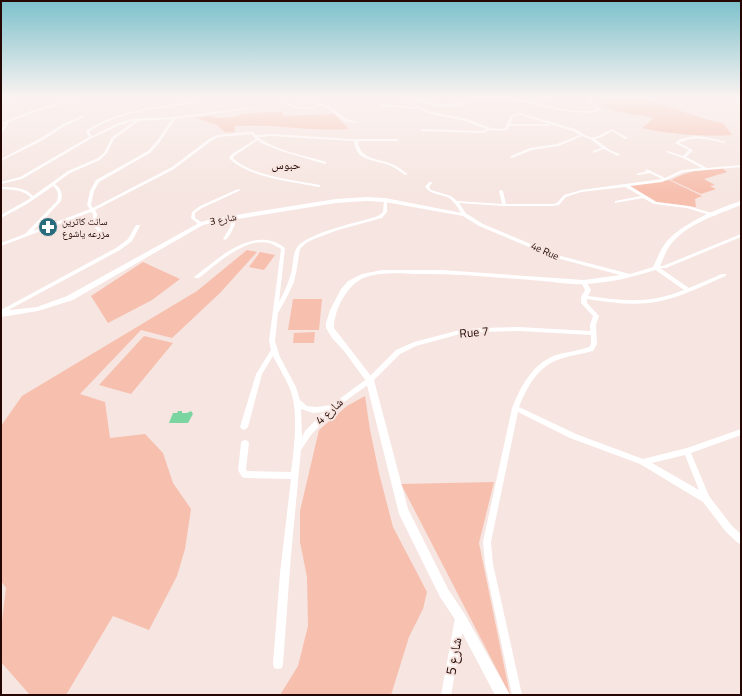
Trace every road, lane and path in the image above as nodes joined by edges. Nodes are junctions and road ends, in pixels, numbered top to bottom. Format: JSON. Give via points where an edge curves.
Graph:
{"nodes":[{"id":1,"x":57,"y":129,"type":"edge"},
{"id":2,"x":90,"y":129,"type":"edge"},
{"id":3,"x":105,"y":129,"type":"edge"},
{"id":4,"x":125,"y":129,"type":"edge"},
{"id":5,"x":166,"y":129,"type":"edge"},
{"id":6,"x":489,"y":129,"type":"edge"},
{"id":7,"x":572,"y":129,"type":"edge"},
{"id":8,"x":422,"y":130,"type":"dead end"},
{"id":9,"x":582,"y":135,"type":"junction"},
{"id":10,"x":255,"y":136,"type":"junction"},
{"id":11,"x":91,"y":137,"type":"junction"},
{"id":12,"x":591,"y":138,"type":"junction"},
{"id":13,"x":626,"y":138,"type":"dead end"},
{"id":14,"x":258,"y":139,"type":"junction"},
{"id":15,"x":356,"y":140,"type":"junction"},
{"id":16,"x":397,"y":140,"type":"dead end"},
{"id":17,"x":724,"y":142,"type":"dead end"},
{"id":18,"x":605,"y":148,"type":"junction"},
{"id":19,"x":594,"y":152,"type":"dead end"},
{"id":20,"x":668,"y":152,"type":"dead end"},
{"id":21,"x":618,"y":155,"type":"dead end"},
{"id":22,"x":512,"y":157,"type":"dead end"},
{"id":23,"x":684,"y":157,"type":"junction"},
{"id":24,"x":1,"y":160,"type":"edge"},
{"id":25,"x":325,"y":163,"type":"dead end"},
{"id":26,"x":741,"y":166,"type":"edge"},
{"id":27,"x":706,"y":169,"type":"junction"},
{"id":28,"x":406,"y":174,"type":"dead end"},
{"id":29,"x":638,"y":174,"type":"dead end"},
{"id":30,"x":665,"y":179,"type":"junction"},
{"id":31,"x":1,"y":183,"type":"edge"},
{"id":32,"x":430,"y":183,"type":"dead end"},
{"id":33,"x":53,"y":184,"type":"junction"},
{"id":34,"x":625,"y":185,"type":"junction"},
{"id":35,"x":319,"y":186,"type":"dead end"},
{"id":36,"x":1,"y":188,"type":"edge"},
{"id":37,"x":239,"y":190,"type":"dead end"},
{"id":38,"x":501,"y":191,"type":"dead end"},
{"id":39,"x":642,"y":197,"type":"junction"},
{"id":40,"x":33,"y":198,"type":"junction"},
{"id":41,"x":385,"y":200,"type":"junction"},
{"id":42,"x":456,"y":202,"type":"junction"},
{"id":43,"x":616,"y":202,"type":"dead end"},
{"id":44,"x":741,"y":203,"type":"edge"},
{"id":45,"x":504,"y":205,"type":"junction"},
{"id":46,"x":92,"y":210,"type":"junction"},
{"id":47,"x":465,"y":215,"type":"junction"},
{"id":48,"x":713,"y":215,"type":"junction"},
{"id":49,"x":1,"y":217,"type":"edge"},
{"id":50,"x":230,"y":217,"type":"junction"},
{"id":51,"x":201,"y":224,"type":"junction"},
{"id":52,"x":138,"y":226,"type":"dead end"},
{"id":53,"x":101,"y":232,"type":"dead end"},
{"id":54,"x":741,"y":235,"type":"edge"},
{"id":55,"x":24,"y":237,"type":"junction"},
{"id":56,"x":225,"y":239,"type":"dead end"},
{"id":57,"x":1,"y":245,"type":"edge"},
{"id":58,"x":657,"y":267,"type":"junction"},
{"id":59,"x":724,"y":275,"type":"dead end"},
{"id":60,"x":630,"y":276,"type":"junction"},
{"id":61,"x":197,"y":277,"type":"dead end"},
{"id":62,"x":584,"y":282,"type":"junction"},
{"id":63,"x":688,"y":289,"type":"junction"},
{"id":64,"x":584,"y":297,"type":"junction"},
{"id":65,"x":276,"y":312,"type":"junction"},
{"id":66,"x":1,"y":313,"type":"edge"},
{"id":67,"x":593,"y":333,"type":"junction"},
{"id":68,"x":274,"y":352,"type":"junction"},
{"id":69,"x":370,"y":380,"type":"junction"},
{"id":70,"x":297,"y":402,"type":"junction"},
{"id":71,"x":335,"y":404,"type":"junction"},
{"id":72,"x":515,"y":408,"type":"junction"},
{"id":73,"x":244,"y":427,"type":"dead end"},
{"id":74,"x":741,"y":432,"type":"edge"},
{"id":75,"x":245,"y":443,"type":"dead end"},
{"id":76,"x":297,"y":450,"type":"junction"},
{"id":77,"x":687,"y":451,"type":"junction"},
{"id":78,"x":643,"y":462,"type":"junction"},
{"id":79,"x":295,"y":476,"type":"junction"},
{"id":80,"x":706,"y":499,"type":"junction"},
{"id":81,"x":741,"y":540,"type":"edge"},
{"id":82,"x":460,"y":617,"type":"junction"},
{"id":83,"x":278,"y":664,"type":"dead end"},
{"id":84,"x":446,"y":695,"type":"edge"},
{"id":85,"x":503,"y":695,"type":"edge"},
{"id":86,"x":518,"y":695,"type":"edge"}],
"edges":[{"from":1,"to":24,"type":"street"},
{"from":2,"to":11,"type":"street","via":[[88,132]]},
{"from":3,"to":11,"type":"street"},
{"from":4,"to":33,"type":"street","via":[[116,136],[99,159],[69,172]]},
{"from":5,"to":46,"type":"street","via":[[149,152],[97,181],[89,205]]},
{"from":6,"to":8,"type":"street","via":[[482,132]]},
{"from":7,"to":9,"type":"street"},
{"from":9,"to":12,"type":"street"},
{"from":9,"to":22,"type":"street","via":[[574,140],[531,149]]},
{"from":10,"to":14,"type":"street"},
{"from":10,"to":15,"type":"street","via":[[285,135]]},
{"from":10,"to":46,"type":"street","via":[[252,133],[245,133],[214,138],[173,168]]},
{"from":11,"to":31,"type":"street","via":[[21,178]]},
{"from":12,"to":13,"type":"street","via":[[601,137],[610,130]]},
{"from":12,"to":18,"type":"street"},
{"from":14,"to":25,"type":"street","via":[[282,150]]},
{"from":14,"to":35,"type":"street","via":[[233,155],[231,158],[235,164],[251,171]]},
{"from":15,"to":16,"type":"street"},
{"from":15,"to":28,"type":"street","via":[[357,149],[362,155],[393,166]]},
{"from":17,"to":23,"type":"street","via":[[704,137],[686,138],[677,142],[691,150]]},
{"from":18,"to":19,"type":"street"},
{"from":18,"to":21,"type":"street"},
{"from":20,"to":23,"type":"street"},
{"from":23,"to":27,"type":"street"},
{"from":26,"to":27,"type":"street"},
{"from":27,"to":30,"type":"street","via":[[683,172]]},
{"from":29,"to":30,"type":"street","via":[[648,171]]},
{"from":30,"to":34,"type":"street"},
{"from":32,"to":42,"type":"street","via":[[427,187],[430,191],[450,197]]},
{"from":33,"to":40,"type":"street"},
{"from":33,"to":55,"type":"street","via":[[60,190],[59,201]]},
{"from":34,"to":39,"type":"street"},
{"from":34,"to":45,"type":"street","via":[[571,193],[553,205]]},
{"from":36,"to":40,"type":"street","via":[[24,190]]},
{"from":37,"to":51,"type":"street","via":[[193,213],[193,218]]},
{"from":38,"to":45,"type":"street"},
{"from":39,"to":43,"type":"street"},
{"from":39,"to":48,"type":"street","via":[[655,203],[688,206]]},
{"from":40,"to":49,"type":"street"},
{"from":41,"to":47,"type":"street","name":"شارع 3"},
{"from":41,"to":50,"type":"street","name":"شارع 3","via":[[336,201]]},
{"from":41,"to":65,"type":"street","via":[[385,212],[380,217],[326,232],[301,244],[289,290]]},
{"from":42,"to":45,"type":"street"},
{"from":42,"to":47,"type":"street"},
{"from":44,"to":48,"type":"street"},
{"from":46,"to":53,"type":"street","via":[[95,225]]},
{"from":46,"to":55,"type":"street"},
{"from":47,"to":60,"type":"street","name":"4e Rue","via":[[481,225],[555,256]]},
{"from":48,"to":58,"type":"street","via":[[693,223],[678,233],[667,245]]},
{"from":50,"to":51,"type":"street","name":"شارع 3"},
{"from":50,"to":56,"type":"street","via":[[234,220]]},
{"from":51,"to":66,"type":"street","name":"شارع 3","via":[[70,298],[38,309]]},
{"from":52,"to":66,"type":"street","via":[[130,240],[118,249]]},
{"from":54,"to":58,"type":"street","via":[[664,267]]},
{"from":55,"to":57,"type":"street"},
{"from":58,"to":60,"type":"street"},
{"from":58,"to":63,"type":"street"},
{"from":59,"to":63,"type":"street"},
{"from":60,"to":62,"type":"street"},
{"from":61,"to":65,"type":"street","via":[[239,246],[263,240],[276,243],[282,248]]},
{"from":62,"to":64,"type":"street","via":[[588,290]]},
{"from":62,"to":69,"type":"street","via":[[410,271],[382,272],[360,277],[344,289],[334,310],[330,328]]},
{"from":63,"to":64,"type":"street","via":[[645,302],[618,302]]},
{"from":64,"to":67,"type":"street","via":[[585,306],[596,316]]},
{"from":65,"to":68,"type":"street","via":[[272,341]]},
{"from":67,"to":69,"type":"street","name":"Rue 7","via":[[519,329],[460,332],[420,342],[398,352]]},
{"from":67,"to":72,"type":"street","via":[[594,344],[591,349],[557,357],[535,371]]},
{"from":68,"to":70,"type":"street","via":[[294,389]]},
{"from":68,"to":73,"type":"street","via":[[259,374]]},
{"from":69,"to":71,"type":"street","name":"شارع 4"},
{"from":69,"to":82,"type":"street","via":[[403,510],[444,593]]},
{"from":70,"to":71,"type":"street","via":[[305,409],[315,411]]},
{"from":70,"to":76,"type":"street"},
{"from":71,"to":76,"type":"street","name":"شارع 4","via":[[308,433]]},
{"from":72,"to":78,"type":"street","via":[[573,436]]},
{"from":72,"to":86,"type":"street","via":[[487,542],[489,564]]},
{"from":74,"to":77,"type":"street"},
{"from":75,"to":79,"type":"street","via":[[242,470],[246,474]]},
{"from":76,"to":79,"type":"street"},
{"from":77,"to":78,"type":"street"},
{"from":77,"to":80,"type":"street"},
{"from":78,"to":80,"type":"street"},
{"from":79,"to":83,"type":"street"},
{"from":80,"to":81,"type":"street"},
{"from":82,"to":84,"type":"street","name":"شارع 5"},
{"from":82,"to":85,"type":"street"}]}
